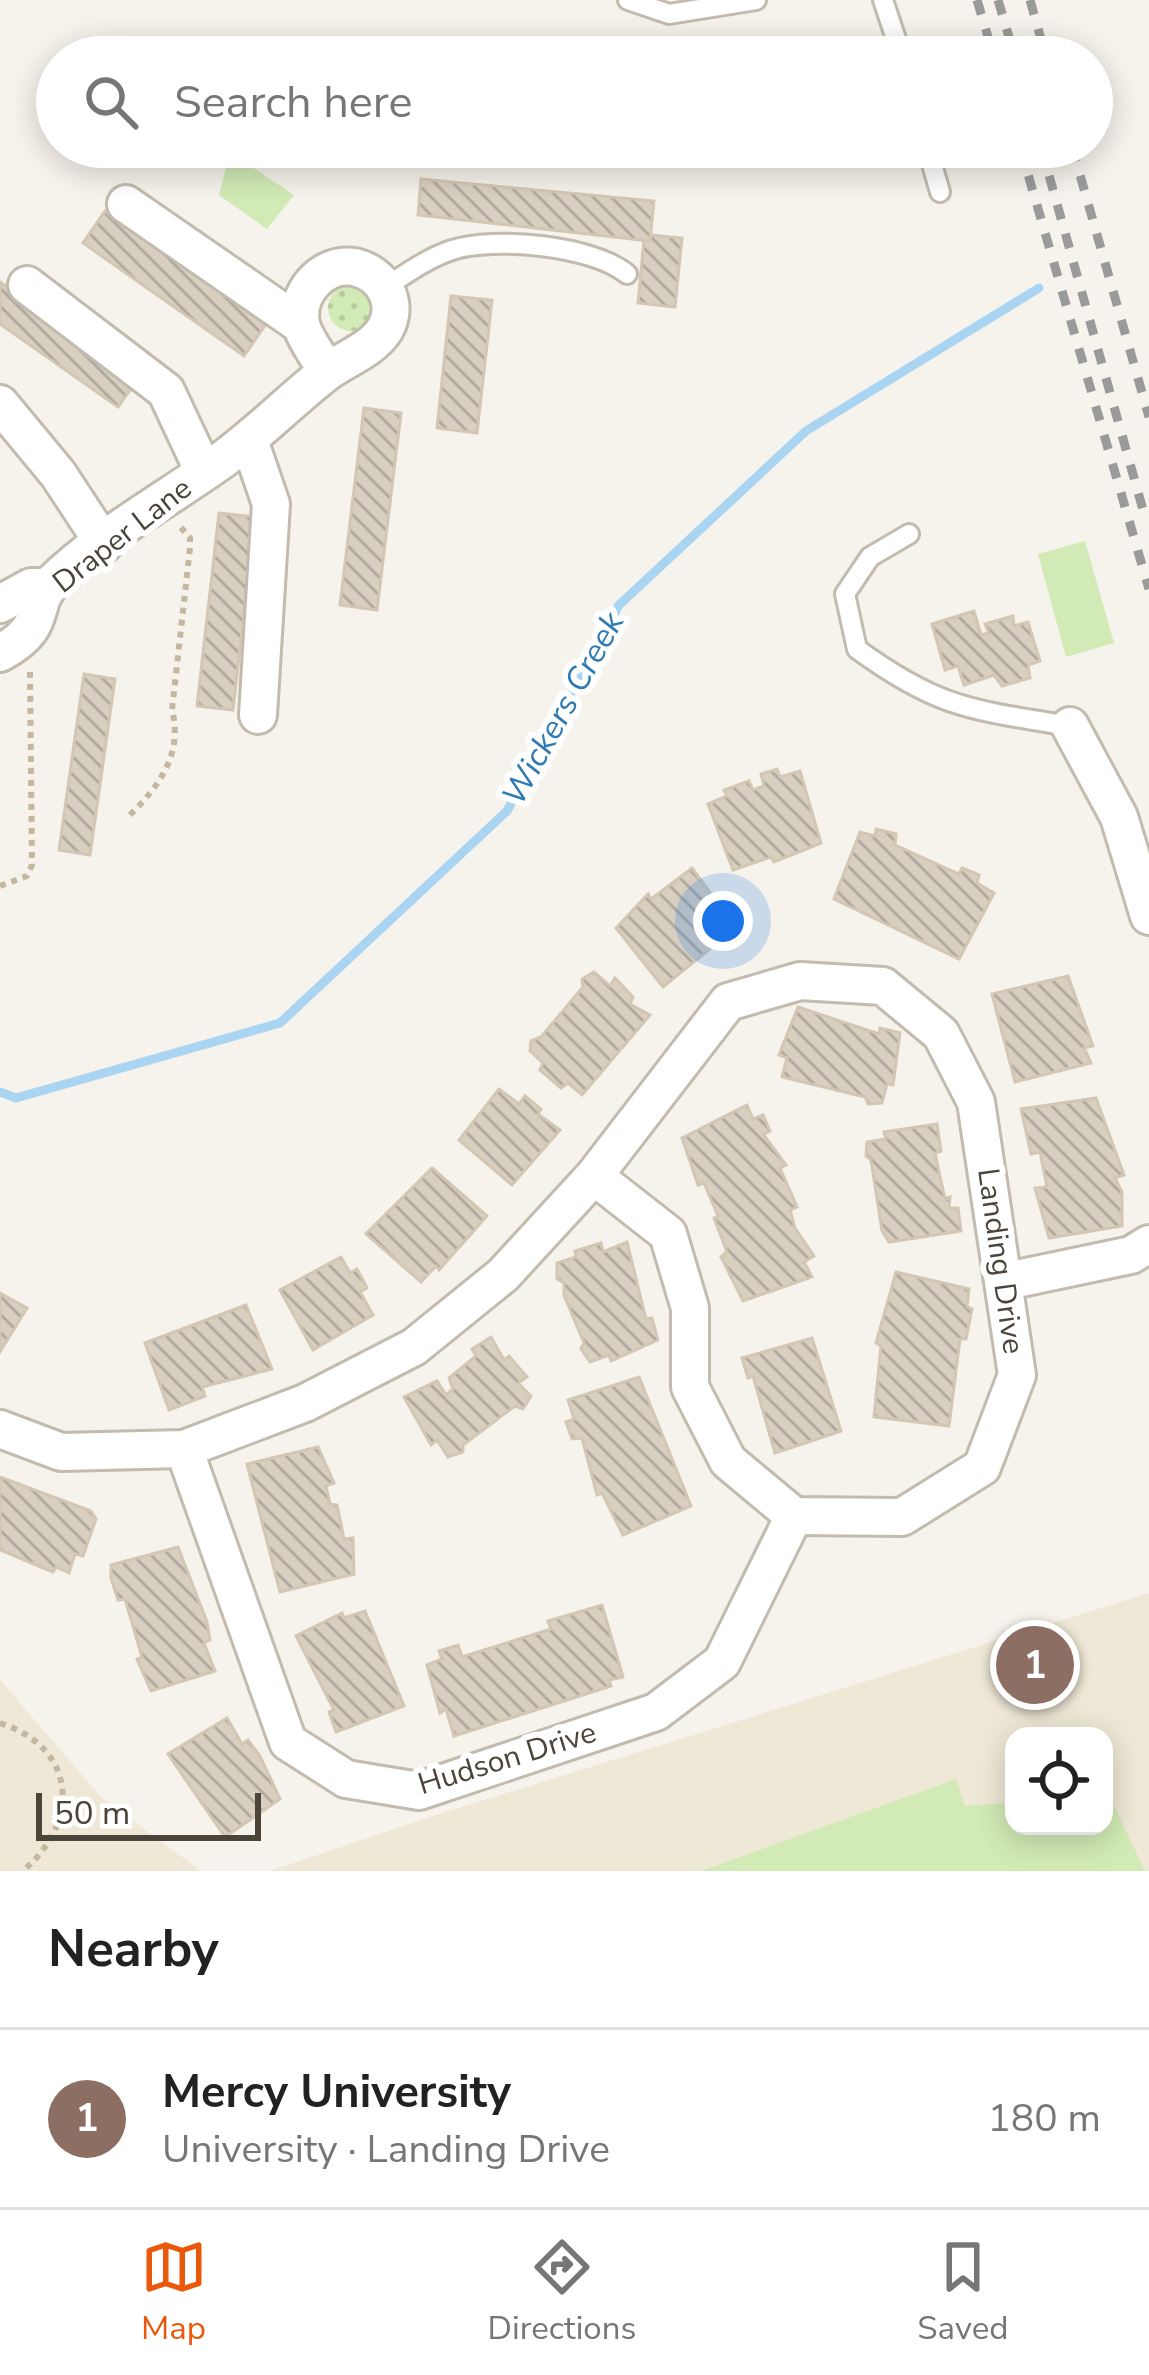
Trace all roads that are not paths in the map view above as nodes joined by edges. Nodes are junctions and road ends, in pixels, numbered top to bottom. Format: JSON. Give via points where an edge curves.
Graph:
{"nodes":[{"id":1,"x":628,"y":0,"type":"edge"},
{"id":2,"x":756,"y":0,"type":"edge"},
{"id":3,"x":883,"y":0,"type":"edge"},
{"id":4,"x":895,"y":36,"type":"edge"},
{"id":5,"x":933,"y":168,"type":"edge"},
{"id":6,"x":940,"y":192,"type":"dead end"},
{"id":7,"x":126,"y":204,"type":"dead end"},
{"id":8,"x":627,"y":274,"type":"dead end"},
{"id":9,"x":27,"y":285,"type":"dead end"},
{"id":10,"x":386,"y":287,"type":"junction"},
{"id":11,"x":301,"y":325,"type":"junction"},
{"id":12,"x":327,"y":372,"type":"junction"},
{"id":13,"x":0,"y":404,"type":"edge"},
{"id":14,"x":249,"y":440,"type":"junction"},
{"id":15,"x":204,"y":472,"type":"junction"},
{"id":16,"x":909,"y":535,"type":"dead end"},
{"id":17,"x":104,"y":544,"type":"junction"},
{"id":18,"x":47,"y":587,"type":"junction"},
{"id":19,"x":0,"y":604,"type":"edge"},
{"id":20,"x":0,"y":653,"type":"edge"},
{"id":21,"x":258,"y":715,"type":"dead end"},
{"id":22,"x":1070,"y":726,"type":"joint"},
{"id":23,"x":1149,"y":916,"type":"edge"},
{"id":24,"x":594,"y":1176,"type":"junction"},
{"id":25,"x":1149,"y":1244,"type":"edge"},
{"id":26,"x":1007,"y":1281,"type":"junction"},
{"id":27,"x":0,"y":1430,"type":"edge"},
{"id":28,"x":184,"y":1449,"type":"junction"},
{"id":29,"x":794,"y":1516,"type":"junction"}],
"edges":[{"from":1,"to":2,"type":"lane","via":[[669,14]]},
{"from":3,"to":4,"type":"lane"},
{"from":5,"to":6,"type":"lane"},
{"from":7,"to":11,"type":"street"},
{"from":8,"to":10,"type":"lane","via":[[595,255],[483,244],[431,258]]},
{"from":9,"to":15,"type":"street","name":"Draper Lane","via":[[166,391]]},
{"from":10,"to":11,"type":"street","via":[[370,272],[332,269],[314,280]]},
{"from":10,"to":12,"type":"street","name":"Draper Lane","via":[[388,324]]},
{"from":11,"to":12,"type":"street"},
{"from":12,"to":14,"type":"street","name":"Draper Lane"},
{"from":13,"to":17,"type":"street"},
{"from":14,"to":15,"type":"street","name":"Draper Lane"},
{"from":14,"to":21,"type":"street","via":[[271,504]]},
{"from":15,"to":17,"type":"street","name":"Draper Lane"},
{"from":16,"to":22,"type":"lane","via":[[870,557],[845,594],[857,649],[949,706]]},
{"from":17,"to":18,"type":"street","name":"Draper Lane"},
{"from":18,"to":19,"type":"street"},
{"from":18,"to":20,"type":"street","name":"Draper Lane","via":[[31,632]]},
{"from":22,"to":23,"type":"street","via":[[1118,818]]},
{"from":24,"to":26,"type":"street","name":"Landing Drive","via":[[728,1002],[800,981],[884,986],[941,1034],[976,1102]]},
{"from":24,"to":28,"type":"street","name":"Landing Drive","via":[[502,1275],[414,1348]]},
{"from":24,"to":29,"type":"street","via":[[668,1234],[690,1308],[690,1387],[728,1461]]},
{"from":25,"to":26,"type":"street","via":[[1131,1255]]},
{"from":26,"to":29,"type":"street","name":"Landing Drive","via":[[1017,1375],[982,1467],[902,1517]]},
{"from":27,"to":28,"type":"street","name":"Landing Drive","via":[[61,1452]]},
{"from":28,"to":29,"type":"street","name":"Hudson Drive","via":[[288,1742],[346,1779],[419,1791],[656,1712],[722,1662]]}]}
